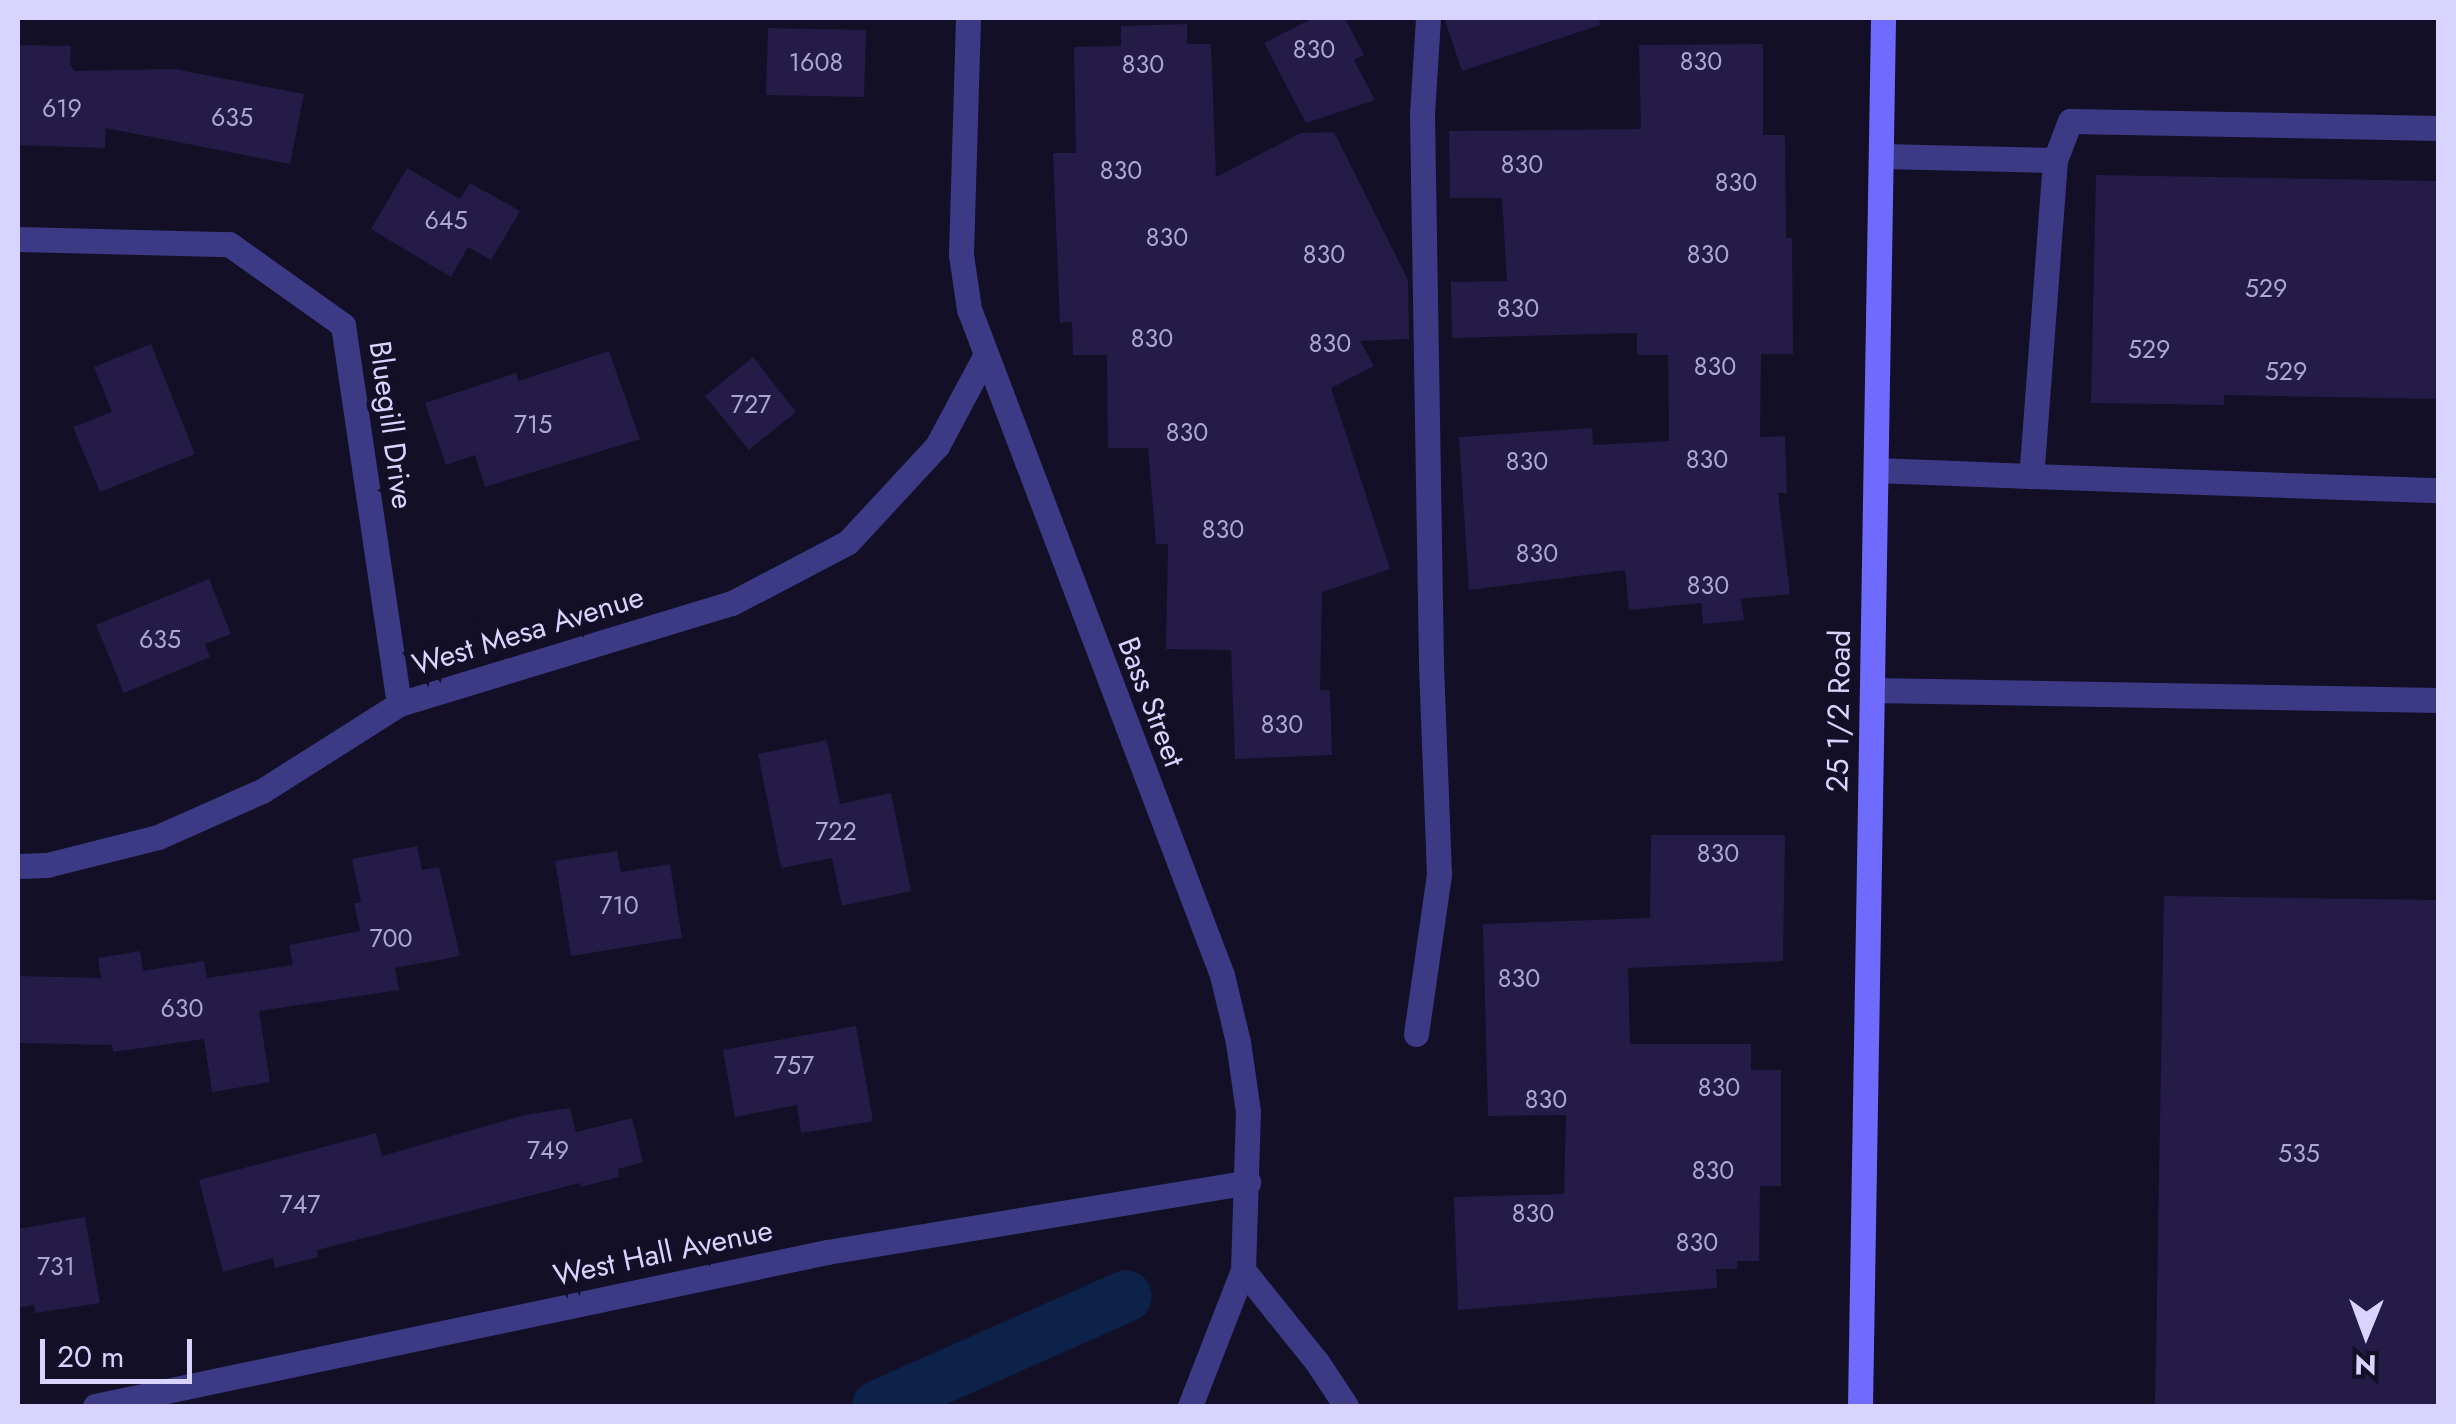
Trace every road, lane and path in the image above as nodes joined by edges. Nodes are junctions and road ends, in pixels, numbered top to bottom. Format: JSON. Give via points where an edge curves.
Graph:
{"nodes":[{"id":1,"x":968,"y":18,"type":"edge"},
{"id":2,"x":1428,"y":18,"type":"edge"},
{"id":3,"x":1883,"y":18,"type":"edge"},
{"id":4,"x":2438,"y":128,"type":"edge"},
{"id":5,"x":1881,"y":156,"type":"junction"},
{"id":6,"x":2055,"y":160,"type":"junction"},
{"id":7,"x":18,"y":239,"type":"edge"},
{"id":8,"x":984,"y":358,"type":"junction"},
{"id":9,"x":1876,"y":470,"type":"junction"},
{"id":10,"x":2031,"y":476,"type":"junction"},
{"id":11,"x":2438,"y":490,"type":"edge"},
{"id":12,"x":1872,"y":690,"type":"junction"},
{"id":13,"x":2438,"y":700,"type":"edge"},
{"id":14,"x":400,"y":704,"type":"junction"},
{"id":15,"x":18,"y":866,"type":"edge"},
{"id":16,"x":1416,"y":1034,"type":"dead end"},
{"id":17,"x":1248,"y":1182,"type":"junction"},
{"id":18,"x":1243,"y":1270,"type":"junction"},
{"id":19,"x":95,"y":1406,"type":"edge"},
{"id":20,"x":1190,"y":1406,"type":"edge"},
{"id":21,"x":1346,"y":1406,"type":"edge"},
{"id":22,"x":1860,"y":1406,"type":"edge"}],
"edges":[{"from":1,"to":8,"type":"street","name":"Bass Street","via":[[961,255]]},
{"from":2,"to":16,"type":"street","via":[[1422,114],[1439,874]]},
{"from":3,"to":5,"type":"street","name":"25 1/2 Road"},
{"from":4,"to":6,"type":"street","via":[[2070,121]]},
{"from":5,"to":6,"type":"street"},
{"from":5,"to":9,"type":"street","name":"25 1/2 Road"},
{"from":6,"to":10,"type":"street"},
{"from":7,"to":14,"type":"street","name":"Bluegill Drive","via":[[230,244],[343,325]]},
{"from":8,"to":14,"type":"street","name":"West Mesa Avenue","via":[[937,446],[848,542],[732,603]]},
{"from":8,"to":17,"type":"street","name":"Bass Street","via":[[1222,975],[1248,1111]]},
{"from":9,"to":10,"type":"street"},
{"from":9,"to":12,"type":"street","name":"25 1/2 Road"},
{"from":10,"to":11,"type":"street"},
{"from":12,"to":13,"type":"street"},
{"from":12,"to":22,"type":"street","name":"25 1/2 Road"},
{"from":14,"to":15,"type":"street","name":"West Mesa Avenue","via":[[262,791],[158,837]]},
{"from":17,"to":18,"type":"street","name":"Bass Street"},
{"from":17,"to":19,"type":"street","name":"West Hall Avenue","via":[[827,1252]]},
{"from":18,"to":20,"type":"street","name":"Bass Street"},
{"from":18,"to":21,"type":"street"}]}
